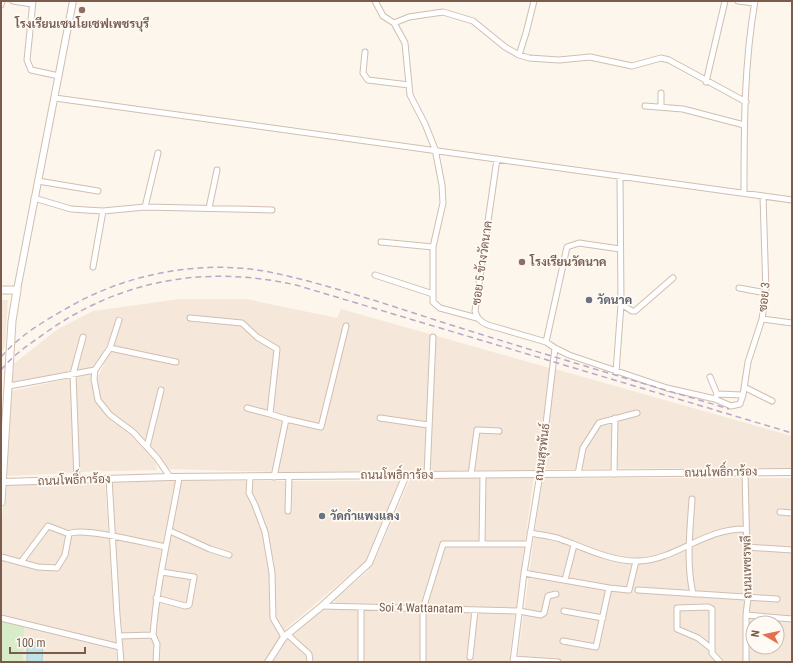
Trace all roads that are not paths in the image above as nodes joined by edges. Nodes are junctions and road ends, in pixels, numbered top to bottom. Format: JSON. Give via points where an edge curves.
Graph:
{"nodes":[{"id":1,"x":2,"y":1,"type":"edge"},
{"id":2,"x":13,"y":1,"type":"edge"},
{"id":3,"x":73,"y":1,"type":"edge"},
{"id":4,"x":375,"y":1,"type":"edge"},
{"id":5,"x":534,"y":1,"type":"edge"},
{"id":6,"x":725,"y":1,"type":"edge"},
{"id":7,"x":738,"y":1,"type":"edge"},
{"id":8,"x":755,"y":2,"type":"edge"},
{"id":9,"x":32,"y":3,"type":"edge"},
{"id":10,"x":1,"y":5,"type":"edge"},
{"id":11,"x":394,"y":23,"type":"junction"},
{"id":12,"x":365,"y":52,"type":"dead end"},
{"id":13,"x":519,"y":55,"type":"junction"},
{"id":14,"x":59,"y":76,"type":"junction"},
{"id":15,"x":706,"y":82,"type":"junction"},
{"id":16,"x":409,"y":85,"type":"junction"},
{"id":17,"x":662,"y":93,"type":"dead end"},
{"id":18,"x":54,"y":98,"type":"junction"},
{"id":19,"x":746,"y":102,"type":"junction"},
{"id":20,"x":645,"y":106,"type":"dead end"},
{"id":21,"x":661,"y":107,"type":"junction"},
{"id":22,"x":744,"y":125,"type":"junction"},
{"id":23,"x":435,"y":150,"type":"junction"},
{"id":24,"x":158,"y":153,"type":"dead end"},
{"id":25,"x":497,"y":159,"type":"junction"},
{"id":26,"x":217,"y":170,"type":"dead end"},
{"id":27,"x":620,"y":176,"type":"junction"},
{"id":28,"x":38,"y":180,"type":"junction"},
{"id":29,"x":98,"y":191,"type":"dead end"},
{"id":30,"x":744,"y":193,"type":"junction"},
{"id":31,"x":763,"y":196,"type":"junction"},
{"id":32,"x":34,"y":198,"type":"junction"},
{"id":33,"x":792,"y":200,"type":"edge"},
{"id":34,"x":145,"y":207,"type":"junction"},
{"id":35,"x":209,"y":208,"type":"junction"},
{"id":36,"x":103,"y":210,"type":"junction"},
{"id":37,"x":272,"y":210,"type":"dead end"},
{"id":38,"x":381,"y":242,"type":"dead end"},
{"id":39,"x":433,"y":247,"type":"junction"},
{"id":40,"x":620,"y":249,"type":"junction"},
{"id":41,"x":93,"y":267,"type":"dead end"},
{"id":42,"x":375,"y":275,"type":"dead end"},
{"id":43,"x":674,"y":278,"type":"dead end"},
{"id":44,"x":739,"y":288,"type":"dead end"},
{"id":45,"x":1,"y":290,"type":"edge"},
{"id":46,"x":17,"y":290,"type":"junction"},
{"id":47,"x":433,"y":294,"type":"junction"},
{"id":48,"x":766,"y":294,"type":"junction"},
{"id":49,"x":621,"y":304,"type":"junction"},
{"id":50,"x":190,"y":318,"type":"dead end"},
{"id":51,"x":477,"y":318,"type":"junction"},
{"id":52,"x":762,"y":319,"type":"junction"},
{"id":53,"x":119,"y":320,"type":"dead end"},
{"id":54,"x":792,"y":323,"type":"edge"},
{"id":55,"x":346,"y":326,"type":"dead end"},
{"id":56,"x":433,"y":336,"type":"dead end"},
{"id":57,"x":83,"y":337,"type":"dead end"},
{"id":58,"x":546,"y":342,"type":"junction"},
{"id":59,"x":110,"y":348,"type":"junction"},
{"id":60,"x":555,"y":348,"type":"junction"},
{"id":61,"x":176,"y":362,"type":"dead end"},
{"id":62,"x":96,"y":370,"type":"junction"},
{"id":63,"x":616,"y":372,"type":"junction"},
{"id":64,"x":73,"y":374,"type":"junction"},
{"id":65,"x":710,"y":377,"type":"dead end"},
{"id":66,"x":9,"y":386,"type":"junction"},
{"id":67,"x":744,"y":387,"type":"junction"},
{"id":68,"x":161,"y":390,"type":"dead end"},
{"id":69,"x":743,"y":395,"type":"junction"},
{"id":70,"x":716,"y":397,"type":"junction"},
{"id":71,"x":772,"y":401,"type":"dead end"},
{"id":72,"x":247,"y":408,"type":"dead end"},
{"id":73,"x":637,"y":413,"type":"dead end"},
{"id":74,"x":270,"y":414,"type":"junction"},
{"id":75,"x":380,"y":418,"type":"dead end"},
{"id":76,"x":615,"y":418,"type":"junction"},
{"id":77,"x":286,"y":419,"type":"junction"},
{"id":78,"x":428,"y":425,"type":"junction"},
{"id":79,"x":499,"y":431,"type":"dead end"},
{"id":80,"x":147,"y":447,"type":"junction"},
{"id":81,"x":745,"y":472,"type":"junction"},
{"id":82,"x":792,"y":472,"type":"edge"},
{"id":83,"x":483,"y":474,"type":"junction"},
{"id":84,"x":540,"y":474,"type":"junction"},
{"id":85,"x":578,"y":474,"type":"junction"},
{"id":86,"x":614,"y":474,"type":"junction"},
{"id":87,"x":406,"y":475,"type":"junction"},
{"id":88,"x":427,"y":475,"type":"junction"},
{"id":89,"x":471,"y":475,"type":"junction"},
{"id":90,"x":289,"y":476,"type":"junction"},
{"id":91,"x":170,"y":477,"type":"junction"},
{"id":92,"x":250,"y":477,"type":"junction"},
{"id":93,"x":274,"y":477,"type":"junction"},
{"id":94,"x":109,"y":478,"type":"junction"},
{"id":95,"x":179,"y":478,"type":"junction"},
{"id":96,"x":77,"y":480,"type":"junction"},
{"id":97,"x":3,"y":482,"type":"junction"},
{"id":98,"x":692,"y":499,"type":"dead end"},
{"id":99,"x":1,"y":502,"type":"edge"},
{"id":100,"x":288,"y":511,"type":"dead end"},
{"id":101,"x":780,"y":512,"type":"dead end"},
{"id":102,"x":792,"y":513,"type":"edge"},
{"id":103,"x":746,"y":529,"type":"junction"},
{"id":104,"x":170,"y":531,"type":"junction"},
{"id":105,"x":530,"y":533,"type":"junction"},
{"id":106,"x":69,"y":534,"type":"junction"},
{"id":107,"x":112,"y":536,"type":"junction"},
{"id":108,"x":482,"y":544,"type":"junction"},
{"id":109,"x":529,"y":544,"type":"junction"},
{"id":110,"x":574,"y":545,"type":"junction"},
{"id":111,"x":688,"y":545,"type":"junction"},
{"id":112,"x":166,"y":547,"type":"junction"},
{"id":113,"x":746,"y":547,"type":"junction"},
{"id":114,"x":792,"y":550,"type":"edge"},
{"id":115,"x":230,"y":555,"type":"dead end"},
{"id":116,"x":1,"y":557,"type":"edge"},
{"id":117,"x":636,"y":561,"type":"junction"},
{"id":118,"x":21,"y":562,"type":"junction"},
{"id":119,"x":162,"y":572,"type":"junction"},
{"id":120,"x":524,"y":573,"type":"junction"},
{"id":121,"x":565,"y":580,"type":"junction"},
{"id":122,"x":609,"y":588,"type":"junction"},
{"id":123,"x":638,"y":590,"type":"dead end"},
{"id":124,"x":556,"y":594,"type":"dead end"},
{"id":125,"x":693,"y":594,"type":"junction"},
{"id":126,"x":156,"y":598,"type":"junction"},
{"id":127,"x":748,"y":598,"type":"junction"},
{"id":128,"x":777,"y":599,"type":"dead end"},
{"id":129,"x":322,"y":606,"type":"junction"},
{"id":130,"x":360,"y":607,"type":"junction"},
{"id":131,"x":423,"y":609,"type":"junction"},
{"id":132,"x":475,"y":610,"type":"junction"},
{"id":133,"x":519,"y":611,"type":"junction"},
{"id":134,"x":564,"y":611,"type":"dead end"},
{"id":135,"x":746,"y":615,"type":"edge"},
{"id":136,"x":1,"y":618,"type":"edge"},
{"id":137,"x":603,"y":618,"type":"junction"},
{"id":138,"x":153,"y":635,"type":"junction"},
{"id":139,"x":119,"y":636,"type":"junction"},
{"id":140,"x":285,"y":636,"type":"junction"},
{"id":141,"x":563,"y":641,"type":"dead end"},
{"id":142,"x":120,"y":647,"type":"junction"},
{"id":143,"x":712,"y":649,"type":"junction"},
{"id":144,"x":470,"y":657,"type":"dead end"},
{"id":145,"x":513,"y":660,"type":"edge"},
{"id":146,"x":121,"y":662,"type":"edge"},
{"id":147,"x":156,"y":662,"type":"edge"},
{"id":148,"x":268,"y":662,"type":"edge"},
{"id":149,"x":310,"y":662,"type":"edge"},
{"id":150,"x":361,"y":662,"type":"edge"},
{"id":151,"x":423,"y":662,"type":"edge"},
{"id":152,"x":558,"y":662,"type":"edge"},
{"id":153,"x":720,"y":662,"type":"edge"}],
"edges":[{"from":1,"to":10,"type":"street"},
{"from":2,"to":9,"type":"street"},
{"from":3,"to":14,"type":"street"},
{"from":4,"to":11,"type":"street","via":[[383,16]]},
{"from":5,"to":13,"type":"street"},
{"from":6,"to":15,"type":"street"},
{"from":7,"to":8,"type":"street"},
{"from":8,"to":19,"type":"street","via":[[751,23]]},
{"from":9,"to":14,"type":"street","via":[[27,60],[29,68]]},
{"from":11,"to":13,"type":"street","via":[[409,17],[443,12],[480,24],[505,47]]},
{"from":11,"to":16,"type":"street","via":[[405,43]]},
{"from":12,"to":16,"type":"street","via":[[363,73],[368,80]]},
{"from":13,"to":15,"type":"street","via":[[545,59],[590,57],[632,66],[661,58],[684,67]]},
{"from":14,"to":18,"type":"street"},
{"from":15,"to":19,"type":"street"},
{"from":16,"to":23,"type":"street","via":[[414,106],[425,124]]},
{"from":17,"to":21,"type":"street"},
{"from":18,"to":23,"type":"street"},
{"from":18,"to":28,"type":"street"},
{"from":19,"to":22,"type":"street"},
{"from":20,"to":21,"type":"street"},
{"from":21,"to":22,"type":"street","via":[[707,114]]},
{"from":22,"to":30,"type":"street"},
{"from":23,"to":25,"type":"street"},
{"from":23,"to":39,"type":"street","via":[[443,203]]},
{"from":24,"to":34,"type":"street"},
{"from":25,"to":27,"type":"street"},
{"from":25,"to":51,"type":"street","name":"ซอย 5 ข้างวัดนาค","via":[[475,311]]},
{"from":26,"to":35,"type":"street"},
{"from":27,"to":30,"type":"street"},
{"from":27,"to":40,"type":"street"},
{"from":28,"to":29,"type":"street"},
{"from":28,"to":32,"type":"street"},
{"from":30,"to":31,"type":"street"},
{"from":31,"to":33,"type":"street"},
{"from":31,"to":48,"type":"street","name":"ซอย 3"},
{"from":32,"to":36,"type":"street","via":[[71,209]]},
{"from":32,"to":46,"type":"street"},
{"from":34,"to":35,"type":"street"},
{"from":34,"to":36,"type":"street"},
{"from":35,"to":37,"type":"street"},
{"from":36,"to":41,"type":"street"},
{"from":38,"to":39,"type":"street"},
{"from":39,"to":47,"type":"street"},
{"from":40,"to":49,"type":"street"},
{"from":40,"to":58,"type":"street","via":[[579,243],[567,247]]},
{"from":42,"to":47,"type":"street"},
{"from":43,"to":49,"type":"street","via":[[635,311]]},
{"from":44,"to":48,"type":"street"},
{"from":45,"to":46,"type":"main road"},
{"from":46,"to":66,"type":"main road","via":[[12,321]]},
{"from":47,"to":51,"type":"street","via":[[433,302],[440,308]]},
{"from":48,"to":52,"type":"street","name":"ซอย 3"},
{"from":49,"to":63,"type":"street"},
{"from":50,"to":74,"type":"street","via":[[242,323],[257,337],[277,349]]},
{"from":51,"to":58,"type":"street","name":"ซอย 5 ข้างวัดนาค","via":[[488,325]]},
{"from":52,"to":54,"type":"street"},
{"from":52,"to":67,"type":"street","name":"ซอย 3","via":[[749,355]]},
{"from":53,"to":59,"type":"street"},
{"from":55,"to":77,"type":"street","via":[[321,427]]},
{"from":56,"to":78,"type":"street"},
{"from":57,"to":64,"type":"street"},
{"from":58,"to":60,"type":"street"},
{"from":59,"to":61,"type":"street"},
{"from":59,"to":62,"type":"street"},
{"from":60,"to":63,"type":"street"},
{"from":60,"to":84,"type":"street","name":"ถนนสุรพันธ์"},
{"from":62,"to":64,"type":"street"},
{"from":62,"to":80,"type":"street","via":[[94,380],[98,400],[110,415],[133,432]]},
{"from":63,"to":70,"type":"street","via":[[667,388]]},
{"from":64,"to":66,"type":"street"},
{"from":64,"to":96,"type":"street"},
{"from":65,"to":70,"type":"street"},
{"from":66,"to":97,"type":"main road"},
{"from":67,"to":69,"type":"street","name":"ซอย 3"},
{"from":67,"to":71,"type":"street"},
{"from":68,"to":80,"type":"street"},
{"from":69,"to":70,"type":"street"},
{"from":69,"to":70,"type":"street","via":[[740,404],[735,406]]},
{"from":72,"to":74,"type":"street"},
{"from":73,"to":76,"type":"street"},
{"from":74,"to":77,"type":"street"},
{"from":75,"to":78,"type":"street"},
{"from":76,"to":85,"type":"street","via":[[602,421],[582,448]]},
{"from":76,"to":86,"type":"street"},
{"from":77,"to":93,"type":"street"},
{"from":78,"to":88,"type":"street"},
{"from":79,"to":89,"type":"street","via":[[478,430]]},
{"from":80,"to":91,"type":"street"},
{"from":81,"to":82,"type":"street","name":"ถนนโพธิ์การ้อง"},
{"from":81,"to":86,"type":"street","name":"ถนนโพธิ์การ้อง"},
{"from":81,"to":103,"type":"street","name":"ถนนเพชรพลี"},
{"from":83,"to":84,"type":"street","name":"ถนนโพธิ์การ้อง"},
{"from":83,"to":89,"type":"street","name":"ถนนโพธิ์การ้อง"},
{"from":83,"to":108,"type":"street"},
{"from":84,"to":85,"type":"street","name":"ถนนโพธิ์การ้อง"},
{"from":84,"to":105,"type":"street","name":"ถนนสุรพันธ์"},
{"from":85,"to":86,"type":"street","name":"ถนนโพธิ์การ้อง"},
{"from":87,"to":88,"type":"street","name":"ถนนโพธิ์การ้อง"},
{"from":87,"to":90,"type":"street","name":"ถนนโพธิ์การ้อง"},
{"from":87,"to":129,"type":"street","via":[[369,563]]},
{"from":88,"to":89,"type":"street","name":"ถนนโพธิ์การ้อง"},
{"from":90,"to":93,"type":"street","name":"ถนนโพธิ์การ้อง"},
{"from":90,"to":100,"type":"street"},
{"from":91,"to":94,"type":"street","name":"ถนนโพธิ์การ้อง"},
{"from":91,"to":95,"type":"street","name":"ถนนโพธิ์การ้อง"},
{"from":92,"to":93,"type":"street","name":"ถนนโพธิ์การ้อง"},
{"from":92,"to":95,"type":"street","name":"ถนนโพธิ์การ้อง"},
{"from":92,"to":140,"type":"street","via":[[249,493],[265,532],[272,573],[273,618]]},
{"from":94,"to":96,"type":"street","name":"ถนนโพธิ์การ้อง"},
{"from":94,"to":107,"type":"street"},
{"from":95,"to":104,"type":"street"},
{"from":96,"to":97,"type":"street","name":"ถนนโพธิ์การ้อง"},
{"from":97,"to":99,"type":"main road"},
{"from":98,"to":111,"type":"street"},
{"from":101,"to":102,"type":"street"},
{"from":103,"to":111,"type":"street","via":[[732,528],[716,532]]},
{"from":103,"to":113,"type":"street","name":"ถนนเพชรพลี"},
{"from":104,"to":112,"type":"street"},
{"from":104,"to":115,"type":"street"},
{"from":105,"to":109,"type":"street","name":"ถนนสุรพันธ์"},
{"from":105,"to":110,"type":"street"},
{"from":106,"to":107,"type":"street","via":[[84,531]]},
{"from":106,"to":118,"type":"street","via":[[48,526]]},
{"from":106,"to":118,"type":"street","via":[[64,555],[57,568],[38,567]]},
{"from":107,"to":112,"type":"street"},
{"from":107,"to":139,"type":"street"},
{"from":108,"to":109,"type":"street"},
{"from":108,"to":131,"type":"street","via":[[443,544]]},
{"from":109,"to":120,"type":"street","name":"ถนนสุรพันธ์"},
{"from":110,"to":117,"type":"street","via":[[613,558]]},
{"from":110,"to":121,"type":"street"},
{"from":111,"to":117,"type":"street","via":[[666,555]]},
{"from":111,"to":125,"type":"street","via":[[689,577]]},
{"from":112,"to":119,"type":"street"},
{"from":113,"to":114,"type":"street"},
{"from":113,"to":127,"type":"street","name":"ถนนเพชรพลี"},
{"from":116,"to":118,"type":"street"},
{"from":117,"to":122,"type":"street","via":[[629,590]]},
{"from":119,"to":126,"type":"street"},
{"from":119,"to":126,"type":"street","via":[[194,577],[189,605]]},
{"from":120,"to":121,"type":"street"},
{"from":120,"to":133,"type":"street","name":"ถนนสุรพันธ์"},
{"from":121,"to":122,"type":"street"},
{"from":122,"to":137,"type":"street"},
{"from":123,"to":125,"type":"street"},
{"from":124,"to":133,"type":"street","name":"Soi 4 Wattanatam","via":[[548,596],[543,615]]},
{"from":125,"to":127,"type":"street"},
{"from":126,"to":138,"type":"street"},
{"from":127,"to":128,"type":"street"},
{"from":127,"to":135,"type":"street","name":"ถนนเพชรพลี"},
{"from":129,"to":130,"type":"street","name":"Soi 4 Wattanatam"},
{"from":129,"to":140,"type":"street"},
{"from":130,"to":131,"type":"street","name":"Soi 4 Wattanatam"},
{"from":130,"to":150,"type":"street"},
{"from":131,"to":132,"type":"street","name":"Soi 4 Wattanatam"},
{"from":131,"to":151,"type":"street"},
{"from":132,"to":133,"type":"street","name":"Soi 4 Wattanatam"},
{"from":132,"to":144,"type":"street"},
{"from":133,"to":145,"type":"street","name":"ถนนสุรพันธ์"},
{"from":134,"to":137,"type":"street"},
{"from":136,"to":142,"type":"street"},
{"from":137,"to":141,"type":"street","via":[[596,647]]},
{"from":138,"to":139,"type":"street"},
{"from":138,"to":147,"type":"street","via":[[157,644]]},
{"from":139,"to":142,"type":"street"},
{"from":140,"to":148,"type":"street"},
{"from":140,"to":149,"type":"street","via":[[309,654]]},
{"from":142,"to":146,"type":"street"},
{"from":143,"to":143,"type":"street","via":[[712,608],[677,608],[676,629],[698,638]]},
{"from":143,"to":153,"type":"street","via":[[713,656]]},
{"from":145,"to":152,"type":"street"}]}
